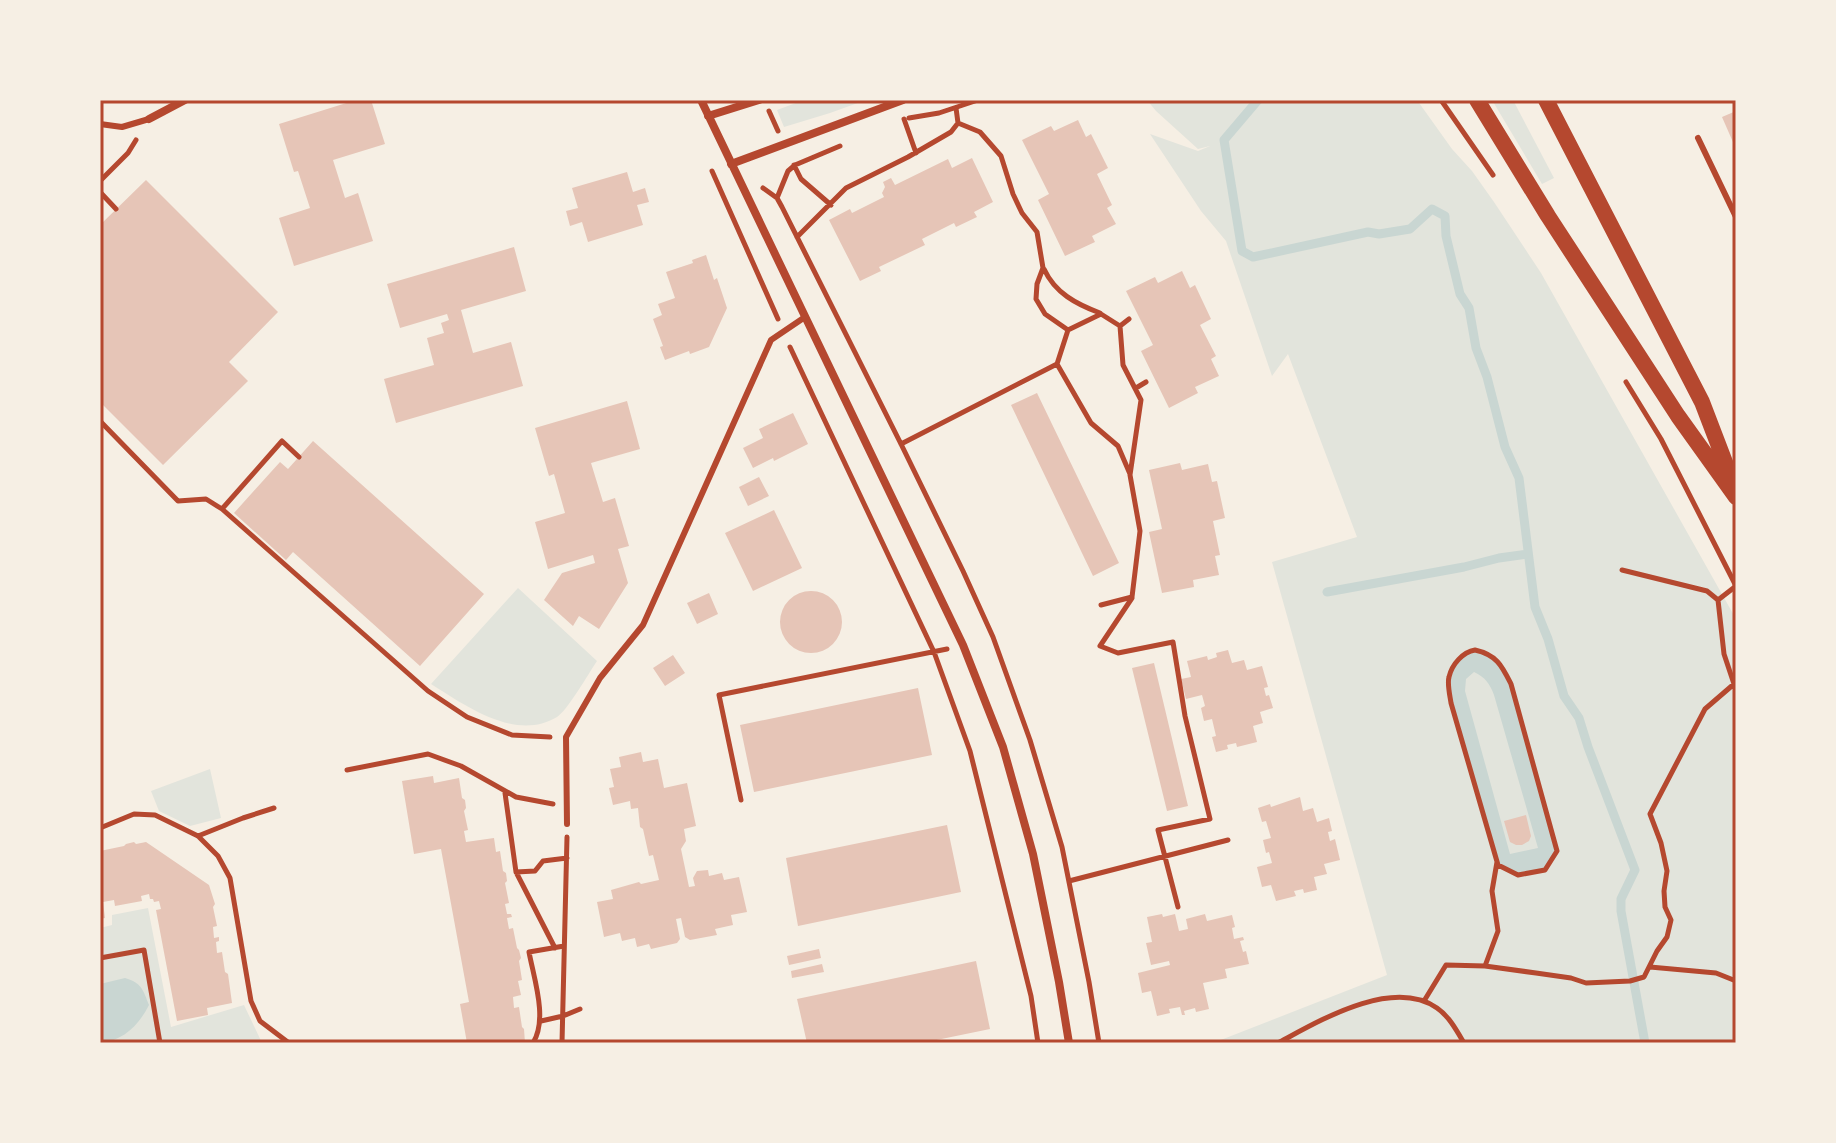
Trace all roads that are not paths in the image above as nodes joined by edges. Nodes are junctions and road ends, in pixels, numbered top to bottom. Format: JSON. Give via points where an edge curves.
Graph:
{"nodes":[{"id":1,"x":185,"y":100,"type":"edge"},
{"id":2,"x":701,"y":100,"type":"edge"},
{"id":3,"x":759,"y":100,"type":"edge"},
{"id":4,"x":903,"y":100,"type":"edge"},
{"id":5,"x":1477,"y":100,"type":"edge"},
{"id":6,"x":1546,"y":100,"type":"edge"},
{"id":7,"x":708,"y":116,"type":"junction"},
{"id":8,"x":149,"y":119,"type":"joint"},
{"id":9,"x":100,"y":124,"type":"edge"},
{"id":10,"x":1698,"y":138,"type":"dead end"},
{"id":11,"x":731,"y":164,"type":"junction"},
{"id":12,"x":1736,"y":217,"type":"edge"},
{"id":13,"x":805,"y":317,"type":"junction"},
{"id":14,"x":1736,"y":494,"type":"edge"},
{"id":15,"x":567,"y":824,"type":"road end"},
{"id":16,"x":1069,"y":1043,"type":"edge"}],
"edges":[{"from":1,"to":8,"type":"street"},
{"from":2,"to":7,"type":"street"},
{"from":3,"to":7,"type":"street"},
{"from":4,"to":11,"type":"street"},
{"from":5,"to":14,"type":"main road","via":[[1678,416]]},
{"from":6,"to":14,"type":"main road","via":[[1702,402]]},
{"from":7,"to":11,"type":"street"},
{"from":8,"to":9,"type":"lane","via":[[122,127]]},
{"from":10,"to":12,"type":"lane"},
{"from":11,"to":13,"type":"street"},
{"from":13,"to":15,"type":"lane","via":[[771,340],[643,625],[600,678],[566,737]]},
{"from":13,"to":16,"type":"street","via":[[963,645],[1003,747],[1033,854]]}]}
